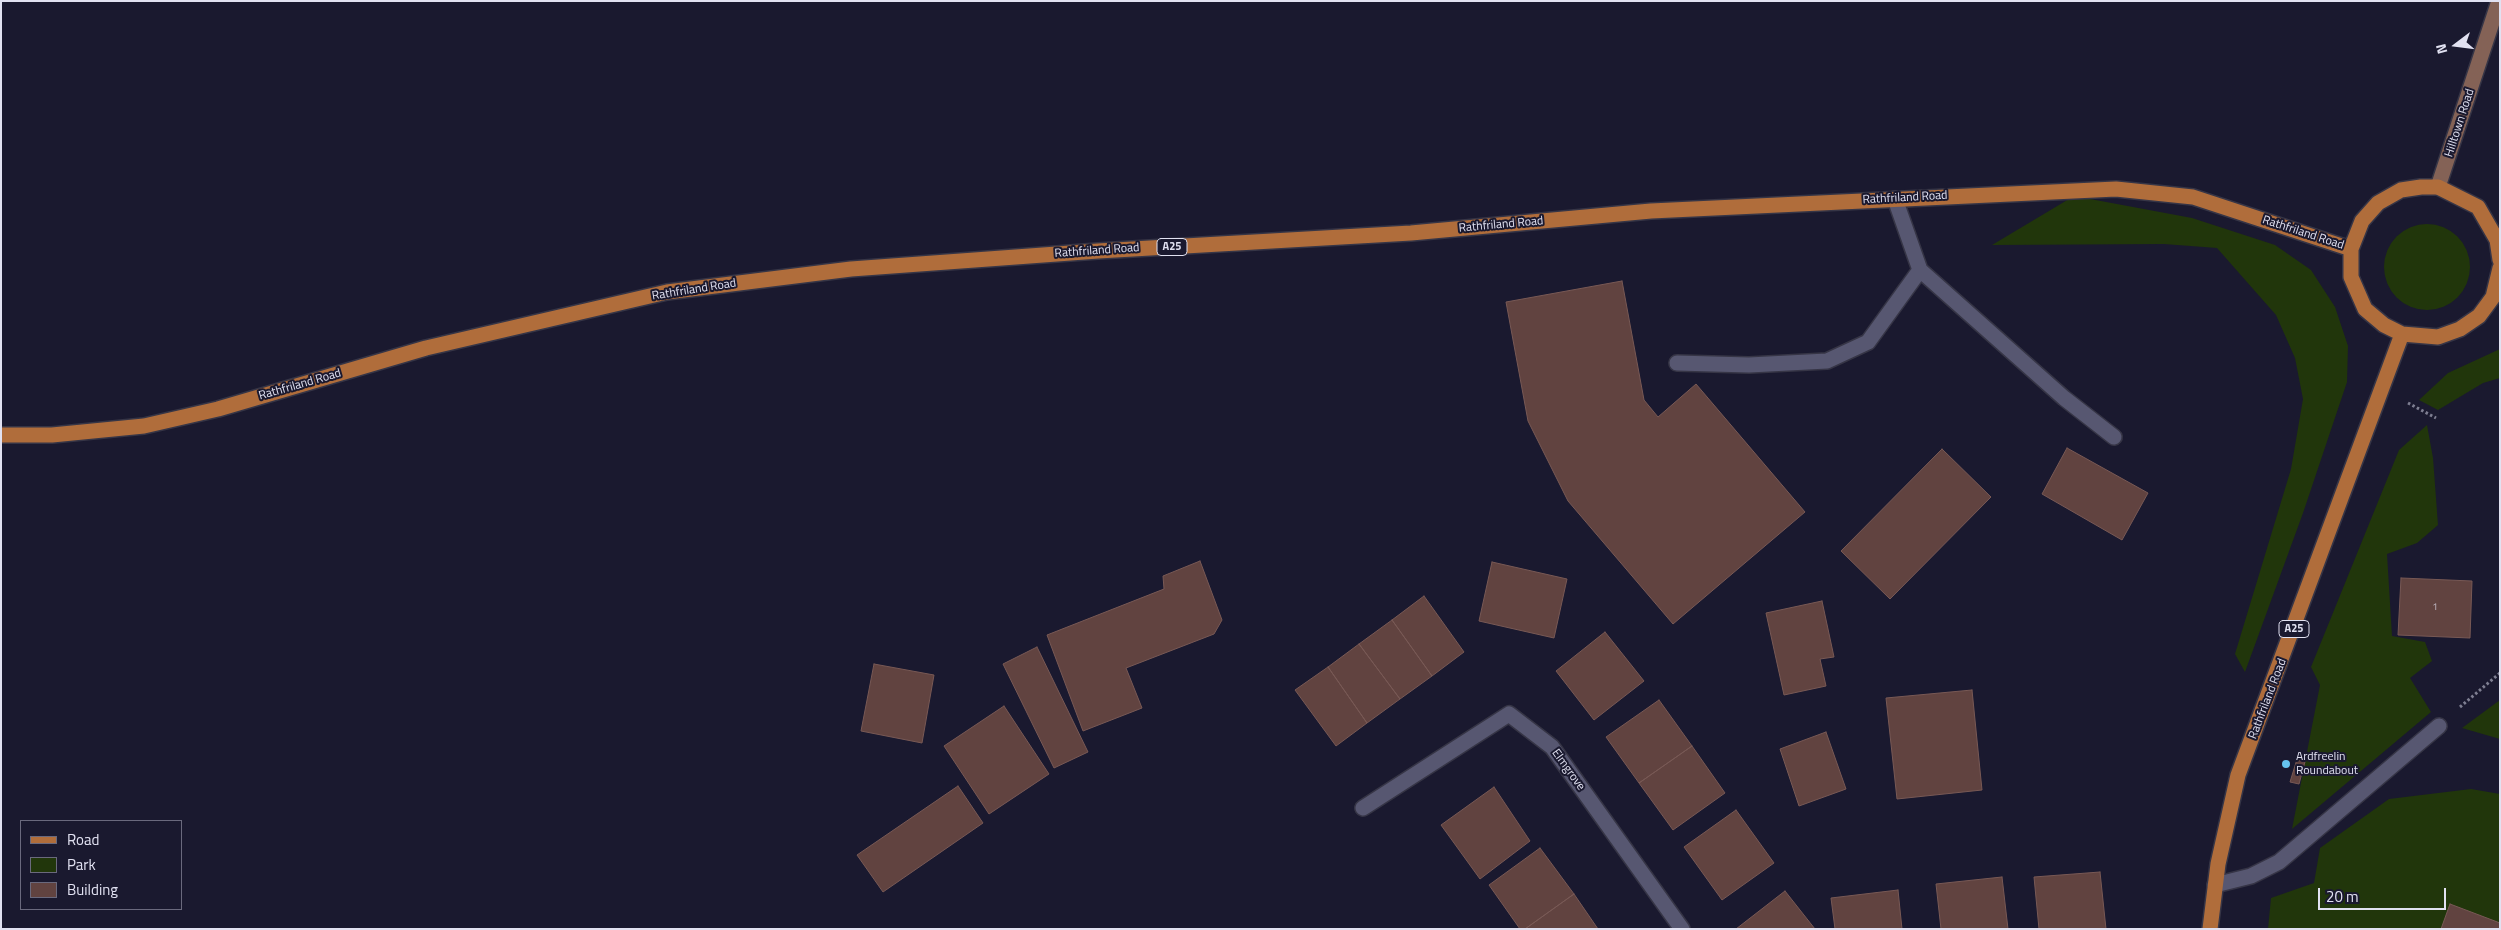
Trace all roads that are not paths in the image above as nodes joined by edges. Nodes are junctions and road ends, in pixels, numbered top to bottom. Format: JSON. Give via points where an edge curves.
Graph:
{"nodes":[{"id":1,"x":2499,"y":1,"type":"edge"},
{"id":2,"x":2438,"y":187,"type":"junction"},
{"id":3,"x":1895,"y":198,"type":"junction"},
{"id":4,"x":2351,"y":249,"type":"junction"},
{"id":5,"x":2500,"y":260,"type":"edge"},
{"id":6,"x":2500,"y":268,"type":"edge"},
{"id":7,"x":1920,"y":270,"type":"junction"},
{"id":8,"x":2496,"y":297,"type":"edge"},
{"id":9,"x":2402,"y":334,"type":"junction"},
{"id":10,"x":1677,"y":364,"type":"dead end"},
{"id":11,"x":1,"y":435,"type":"edge"},
{"id":12,"x":2114,"y":438,"type":"dead end"},
{"id":13,"x":2439,"y":726,"type":"road end"},
{"id":14,"x":1363,"y":808,"type":"dead end"},
{"id":15,"x":2215,"y":885,"type":"junction"},
{"id":16,"x":1682,"y":929,"type":"edge"},
{"id":17,"x":2210,"y":929,"type":"edge"}],
"edges":[{"from":1,"to":2,"type":"main road","name":"Hilltown Road"},
{"from":2,"to":4,"type":"main road","via":[[2401,190],[2378,203],[2362,221]]},
{"from":2,"to":5,"type":"main road","via":[[2478,207],[2497,240]]},
{"from":3,"to":4,"type":"main road","name":"Rathfriland Road","number":"A25","via":[[2116,189],[2193,197]]},
{"from":3,"to":7,"type":"street"},
{"from":3,"to":11,"type":"main road","name":"Rathfriland Road","number":"A25","via":[[1651,211],[1411,233],[1098,251],[832,271],[668,292],[426,348],[144,426],[52,435]]},
{"from":4,"to":9,"type":"main road","via":[[2351,277],[2366,309],[2384,325]]},
{"from":6,"to":8,"type":"main road"},
{"from":7,"to":10,"type":"street","via":[[1868,342],[1826,361]]},
{"from":7,"to":12,"type":"street"},
{"from":8,"to":9,"type":"main road","via":[[2479,316],[2460,329],[2438,337]]},
{"from":9,"to":15,"type":"main road","name":"Rathfriland Road","number":"A25","via":[[2238,775]]},
{"from":13,"to":15,"type":"street","via":[[2279,862],[2251,876]]},
{"from":14,"to":16,"type":"street","name":"Elmgrove","via":[[1509,714],[1552,747]]},
{"from":15,"to":17,"type":"main road","name":"Rathfriland Road","number":"A25"}]}
